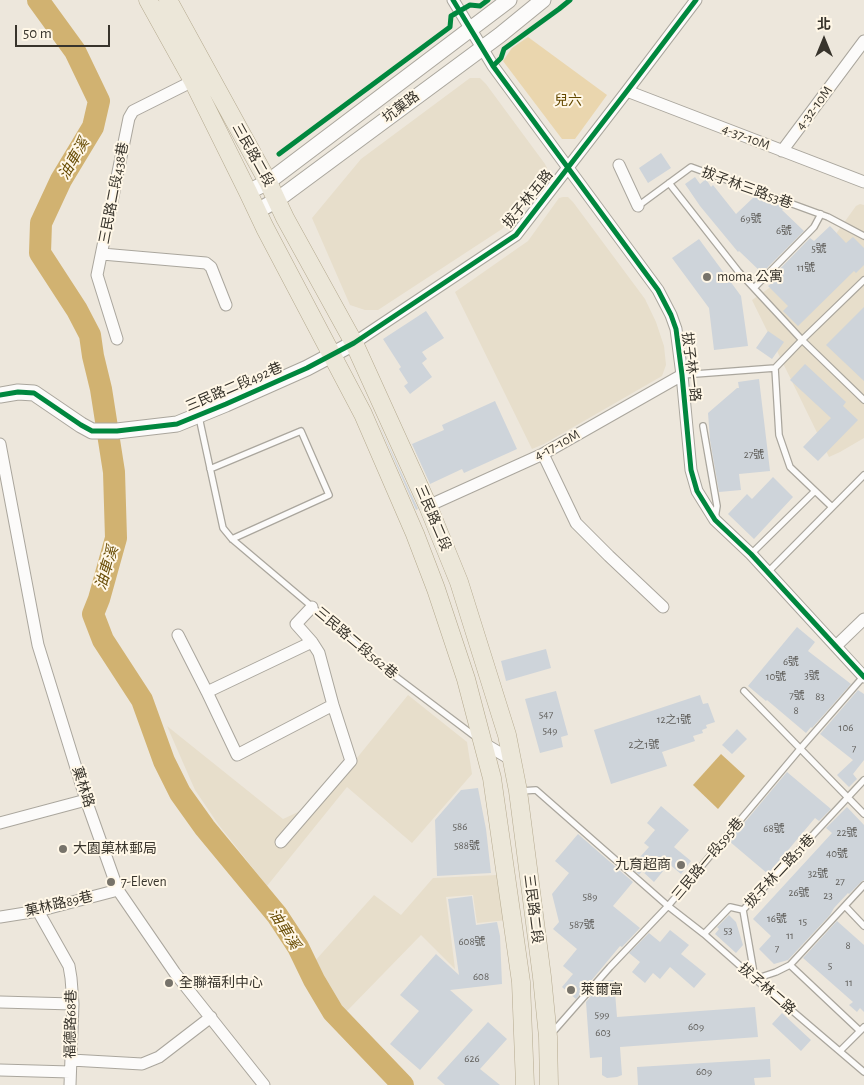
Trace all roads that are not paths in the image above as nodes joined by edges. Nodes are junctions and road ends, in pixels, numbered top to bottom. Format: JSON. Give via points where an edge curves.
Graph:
{"nodes":[{"id":1,"x":148,"y":0,"type":"edge"},
{"id":2,"x":168,"y":0,"type":"edge"},
{"id":3,"x":453,"y":0,"type":"edge"},
{"id":4,"x":509,"y":0,"type":"edge"},
{"id":5,"x":543,"y":0,"type":"edge"},
{"id":6,"x":696,"y":0,"type":"edge"},
{"id":7,"x":470,"y":30,"type":"junction"},
{"id":8,"x":864,"y":41,"type":"edge"},
{"id":9,"x":482,"y":47,"type":"junction"},
{"id":10,"x":193,"y":81,"type":"junction"},
{"id":11,"x":627,"y":91,"type":"junction"},
{"id":12,"x":782,"y":150,"type":"junction"},
{"id":13,"x":619,"y":166,"type":"dead end"},
{"id":14,"x":568,"y":168,"type":"junction"},
{"id":15,"x":268,"y":182,"type":"junction"},
{"id":16,"x":864,"y":182,"type":"edge"},
{"id":17,"x":669,"y":183,"type":"junction"},
{"id":18,"x":248,"y":192,"type":"junction"},
{"id":19,"x":277,"y":200,"type":"junction"},
{"id":20,"x":638,"y":206,"type":"joint"},
{"id":21,"x":257,"y":211,"type":"junction"},
{"id":22,"x":821,"y":214,"type":"junction"},
{"id":23,"x":864,"y":236,"type":"edge"},
{"id":24,"x":102,"y":254,"type":"junction"},
{"id":25,"x":864,"y":280,"type":"edge"},
{"id":26,"x":754,"y":288,"type":"junction"},
{"id":27,"x":226,"y":306,"type":"dead end"},
{"id":28,"x":117,"y":339,"type":"dead end"},
{"id":29,"x":802,"y":340,"type":"junction"},
{"id":30,"x":354,"y":343,"type":"junction"},
{"id":31,"x":333,"y":354,"type":"junction"},
{"id":32,"x":775,"y":368,"type":"junction"},
{"id":33,"x":682,"y":375,"type":"junction"},
{"id":34,"x":0,"y":396,"type":"edge"},
{"id":35,"x":864,"y":400,"type":"edge"},
{"id":36,"x":198,"y":415,"type":"junction"},
{"id":37,"x":703,"y":426,"type":"dead end"},
{"id":38,"x":0,"y":444,"type":"edge"},
{"id":39,"x":543,"y":454,"type":"junction"},
{"id":40,"x":210,"y":469,"type":"junction"},
{"id":41,"x":864,"y":475,"type":"edge"},
{"id":42,"x":814,"y":491,"type":"junction"},
{"id":43,"x":428,"y":506,"type":"junction"},
{"id":44,"x":832,"y":507,"type":"junction"},
{"id":45,"x":715,"y":520,"type":"junction"},
{"id":46,"x":232,"y":539,"type":"junction"},
{"id":47,"x":751,"y":554,"type":"junction"},
{"id":48,"x":768,"y":572,"type":"junction"},
{"id":49,"x":312,"y":607,"type":"junction"},
{"id":50,"x":663,"y":607,"type":"dead end"},
{"id":51,"x":864,"y":619,"type":"edge"},
{"id":52,"x":178,"y":635,"type":"dead end"},
{"id":53,"x":312,"y":642,"type":"junction"},
{"id":54,"x":836,"y":646,"type":"junction"},
{"id":55,"x":864,"y":677,"type":"edge"},
{"id":56,"x":744,"y":691,"type":"dead end"},
{"id":57,"x":207,"y":692,"type":"junction"},
{"id":58,"x":332,"y":705,"type":"junction"},
{"id":59,"x":483,"y":743,"type":"junction"},
{"id":60,"x":800,"y":749,"type":"junction"},
{"id":61,"x":512,"y":760,"type":"junction"},
{"id":62,"x":864,"y":780,"type":"edge"},
{"id":63,"x":518,"y":791,"type":"junction"},
{"id":64,"x":848,"y":797,"type":"junction"},
{"id":65,"x":86,"y":800,"type":"junction"},
{"id":66,"x":864,"y":814,"type":"edge"},
{"id":67,"x":0,"y":823,"type":"edge"},
{"id":68,"x":282,"y":842,"type":"dead end"},
{"id":69,"x":864,"y":885,"type":"edge"},
{"id":70,"x":118,"y":890,"type":"junction"},
{"id":71,"x":668,"y":906,"type":"junction"},
{"id":72,"x":844,"y":906,"type":"junction"},
{"id":73,"x":743,"y":910,"type":"junction"},
{"id":74,"x":38,"y":911,"type":"junction"},
{"id":75,"x":0,"y":917,"type":"edge"},
{"id":76,"x":864,"y":926,"type":"edge"},
{"id":77,"x":704,"y":934,"type":"junction"},
{"id":78,"x":790,"y":965,"type":"junction"},
{"id":79,"x":755,"y":979,"type":"junction"},
{"id":80,"x":0,"y":1002,"type":"edge"},
{"id":81,"x":73,"y":1004,"type":"junction"},
{"id":82,"x":211,"y":1017,"type":"junction"},
{"id":83,"x":862,"y":1029,"type":"edge"},
{"id":84,"x":548,"y":1038,"type":"junction"},
{"id":85,"x":840,"y":1051,"type":"junction"},
{"id":86,"x":70,"y":1066,"type":"junction"},
{"id":87,"x":0,"y":1070,"type":"edge"},
{"id":88,"x":864,"y":1072,"type":"edge"},
{"id":89,"x":523,"y":1080,"type":"edge"},
{"id":90,"x":70,"y":1085,"type":"edge"},
{"id":91,"x":264,"y":1085,"type":"edge"},
{"id":92,"x":549,"y":1085,"type":"edge"}],
"edges":[{"from":1,"to":10,"type":"main road","name":"三民路二段"},
{"from":2,"to":15,"type":"main road","name":"三民路二段"},
{"from":3,"to":7,"type":"street","name":"拔子林一路"},
{"from":4,"to":7,"type":"street","name":"坑菓路"},
{"from":5,"to":9,"type":"street","name":"坑菓路"},
{"from":6,"to":11,"type":"street","name":"拔子林五路"},
{"from":7,"to":9,"type":"street","name":"拔子林一路"},
{"from":7,"to":15,"type":"street","name":"坑菓路"},
{"from":8,"to":12,"type":"street","name":"4-32-10M"},
{"from":9,"to":14,"type":"street","name":"拔子林一路"},
{"from":9,"to":19,"type":"street","name":"坑菓路"},
{"from":10,"to":18,"type":"main road","name":"三民路二段"},
{"from":10,"to":24,"type":"street","name":"三民路二段438巷","via":[[133,111],[129,118]]},
{"from":11,"to":12,"type":"street","name":"4-37-10M"},
{"from":11,"to":14,"type":"street","name":"拔子林五路"},
{"from":12,"to":16,"type":"street","name":"4-37-10M"},
{"from":13,"to":20,"type":"street"},
{"from":14,"to":30,"type":"street","name":"拔子林五路","via":[[516,235]]},
{"from":14,"to":33,"type":"street","name":"拔子林一路","via":[[667,306],[676,329]]},
{"from":15,"to":18,"type":"street","name":"坑菓路"},
{"from":15,"to":19,"type":"main road","name":"三民路二段"},
{"from":17,"to":20,"type":"lane","name":"拔子林三路53巷"},
{"from":17,"to":22,"type":"lane","name":"拔子林三路53巷","via":[[690,167]]},
{"from":17,"to":26,"type":"lane"},
{"from":18,"to":21,"type":"main road","name":"三民路二段"},
{"from":19,"to":21,"type":"street","name":"坑菓路"},
{"from":19,"to":30,"type":"main road","name":"三民路二段"},
{"from":21,"to":31,"type":"main road","name":"三民路二段"},
{"from":22,"to":23,"type":"lane","name":"拔子林三路53巷"},
{"from":22,"to":26,"type":"lane","via":[[814,227]]},
{"from":24,"to":27,"type":"street","via":[[206,263],[211,267]]},
{"from":24,"to":28,"type":"street","name":"三民路二段438巷","via":[[97,275]]},
{"from":25,"to":29,"type":"lane"},
{"from":26,"to":29,"type":"lane"},
{"from":29,"to":32,"type":"lane"},
{"from":29,"to":35,"type":"lane"},
{"from":30,"to":31,"type":"street","name":"三民路二段492巷"},
{"from":30,"to":43,"type":"main road","name":"三民路二段"},
{"from":31,"to":36,"type":"street","name":"三民路二段492巷"},
{"from":31,"to":59,"type":"main road","name":"三民路二段","via":[[416,534],[466,678]]},
{"from":32,"to":33,"type":"lane"},
{"from":32,"to":42,"type":"lane","via":[[779,435],[790,467]]},
{"from":33,"to":39,"type":"street","name":"4-17-10M"},
{"from":33,"to":45,"type":"street","name":"拔子林一路","via":[[691,470],[698,491]]},
{"from":34,"to":36,"type":"street","name":"三民路二段492巷","via":[[34,393],[92,431],[177,424]]},
{"from":36,"to":40,"type":"lane"},
{"from":37,"to":45,"type":"lane","via":[[717,506]]},
{"from":38,"to":65,"type":"street","name":"菓林路","via":[[38,645]]},
{"from":39,"to":43,"type":"street","name":"4-17-10M"},
{"from":39,"to":50,"type":"street","via":[[576,522]]},
{"from":40,"to":46,"type":"lane","via":[[223,528]]},
{"from":40,"to":46,"type":"lane","via":[[301,431],[329,494]]},
{"from":41,"to":44,"type":"lane"},
{"from":42,"to":44,"type":"lane"},
{"from":42,"to":47,"type":"lane"},
{"from":43,"to":61,"type":"main road","name":"三民路二段","via":[[459,582]]},
{"from":44,"to":48,"type":"lane"},
{"from":45,"to":47,"type":"street","name":"拔子林一路"},
{"from":46,"to":49,"type":"lane","name":"三民路二段562巷"},
{"from":47,"to":48,"type":"street","name":"拔子林一路"},
{"from":48,"to":54,"type":"street","name":"拔子林一路"},
{"from":49,"to":53,"type":"street","via":[[296,624]]},
{"from":49,"to":59,"type":"lane","name":"三民路二段562巷"},
{"from":51,"to":54,"type":"street"},
{"from":52,"to":57,"type":"street"},
{"from":53,"to":57,"type":"street"},
{"from":53,"to":58,"type":"street"},
{"from":54,"to":55,"type":"street","name":"拔子林一路"},
{"from":55,"to":60,"type":"lane","name":"三民路一段595巷"},
{"from":56,"to":60,"type":"lane"},
{"from":57,"to":58,"type":"street","via":[[237,755]]},
{"from":58,"to":68,"type":"street","via":[[351,760]]},
{"from":59,"to":61,"type":"street"},
{"from":59,"to":89,"type":"main road","name":"三民路二段","via":[[492,778],[521,982]]},
{"from":60,"to":64,"type":"lane"},
{"from":60,"to":71,"type":"lane","name":"三民路一段595巷"},
{"from":61,"to":63,"type":"main road","name":"三民路二段"},
{"from":62,"to":64,"type":"lane","name":"拔子林二路51巷"},
{"from":63,"to":71,"type":"lane","name":"拔子林二路","via":[[536,790]]},
{"from":63,"to":84,"type":"main road","name":"三民路二段"},
{"from":64,"to":66,"type":"lane"},
{"from":64,"to":73,"type":"lane","name":"拔子林二路51巷"},
{"from":65,"to":67,"type":"street"},
{"from":65,"to":70,"type":"street","name":"菓林路"},
{"from":69,"to":72,"type":"lane"},
{"from":70,"to":74,"type":"street","name":"菓林路89巷"},
{"from":70,"to":82,"type":"street","name":"菓林路","via":[[175,973]]},
{"from":71,"to":77,"type":"lane","name":"拔子林二路"},
{"from":71,"to":84,"type":"lane","name":"三民路一段595巷"},
{"from":72,"to":76,"type":"lane"},
{"from":72,"to":78,"type":"lane"},
{"from":73,"to":77,"type":"lane","via":[[730,907]]},
{"from":73,"to":79,"type":"lane","name":"拔子林二路51巷"},
{"from":74,"to":75,"type":"street","name":"菓林路89巷"},
{"from":74,"to":81,"type":"street","name":"福德路68巷","via":[[69,966]]},
{"from":77,"to":79,"type":"lane","name":"拔子林二路"},
{"from":78,"to":79,"type":"lane"},
{"from":78,"to":83,"type":"lane"},
{"from":79,"to":85,"type":"lane","name":"拔子林二路"},
{"from":80,"to":81,"type":"street"},
{"from":81,"to":86,"type":"street","name":"福德路68巷"},
{"from":82,"to":86,"type":"street","via":[[159,1057],[142,1064]]},
{"from":82,"to":91,"type":"street","name":"菓林路"},
{"from":83,"to":85,"type":"lane"},
{"from":84,"to":92,"type":"main road","name":"三民路二段"},
{"from":85,"to":88,"type":"lane","name":"拔子林二路"},
{"from":86,"to":87,"type":"street"},
{"from":86,"to":90,"type":"street","name":"福德路68巷"}]}
